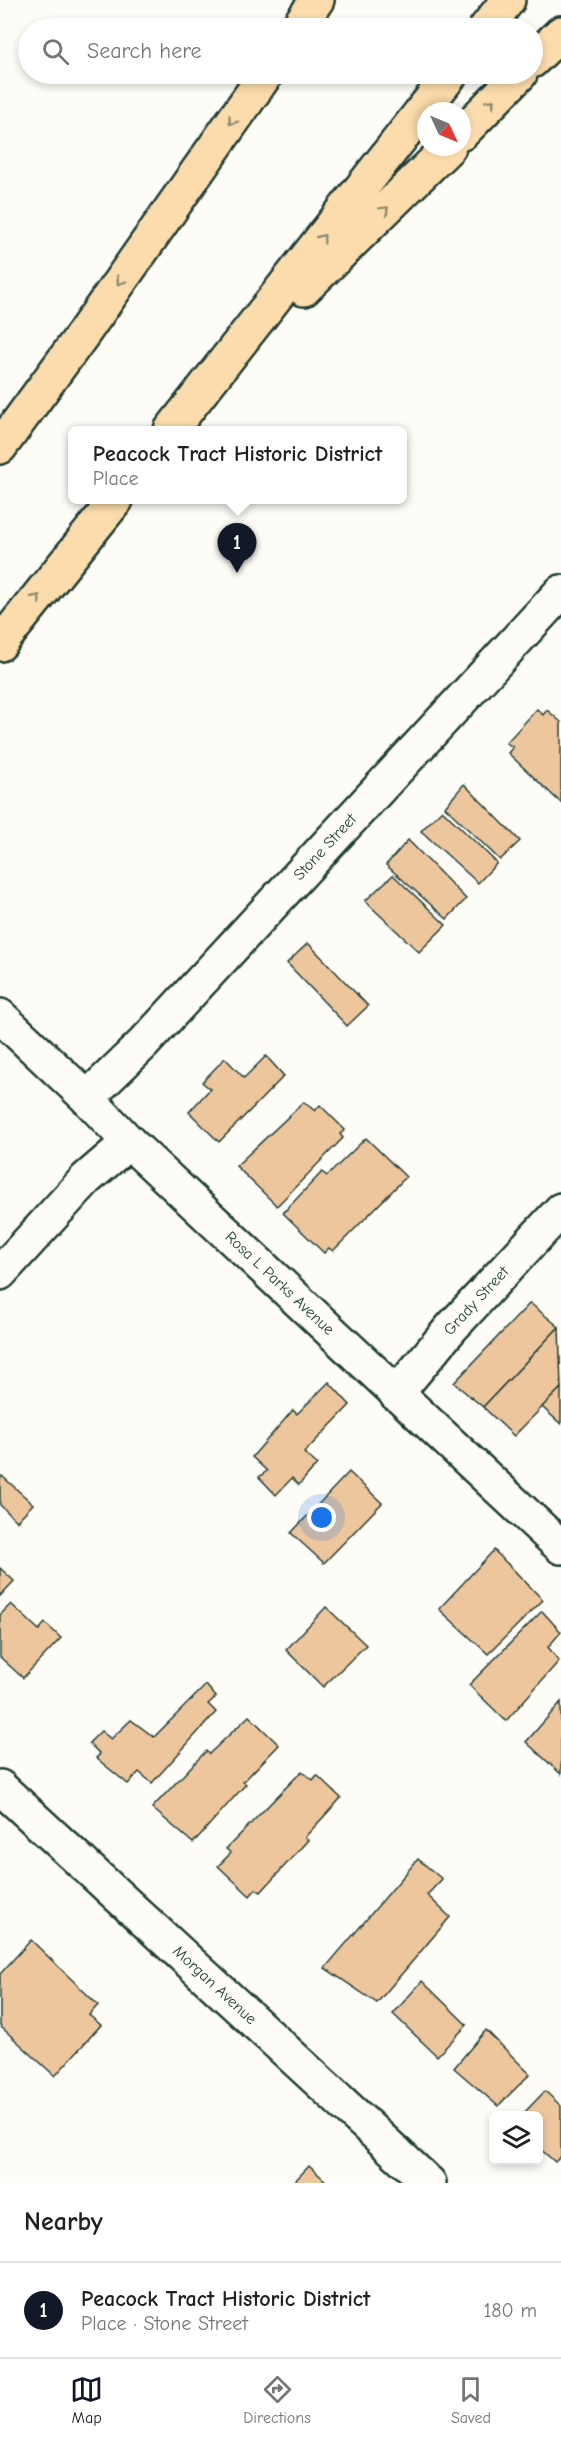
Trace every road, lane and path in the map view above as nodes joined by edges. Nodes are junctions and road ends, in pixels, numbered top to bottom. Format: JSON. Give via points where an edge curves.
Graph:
{"nodes":[{"id":1,"x":317,"y":0,"type":"edge"},
{"id":2,"x":508,"y":0,"type":"edge"},
{"id":3,"x":304,"y":18,"type":"edge"},
{"id":4,"x":494,"y":18,"type":"edge"},
{"id":5,"x":561,"y":33,"type":"edge"},
{"id":6,"x":543,"y":50,"type":"edge"},
{"id":7,"x":259,"y":84,"type":"edge"},
{"id":8,"x":443,"y":84,"type":"edge"},
{"id":9,"x":510,"y":84,"type":"edge"},
{"id":10,"x":471,"y":125,"type":"edge"},
{"id":11,"x":440,"y":156,"type":"edge"},
{"id":12,"x":209,"y":383,"type":"junction"},
{"id":13,"x":174,"y":426,"type":"edge"},
{"id":14,"x":0,"y":447,"type":"edge"},
{"id":15,"x":113,"y":504,"type":"edge"},
{"id":16,"x":561,"y":592,"type":"edge"},
{"id":17,"x":0,"y":644,"type":"edge"},
{"id":18,"x":0,"y":1017,"type":"edge"},
{"id":19,"x":87,"y":1098,"type":"junction"},
{"id":20,"x":129,"y":1142,"type":"junction"},
{"id":21,"x":561,"y":1210,"type":"edge"},
{"id":22,"x":0,"y":1273,"type":"edge"},
{"id":23,"x":396,"y":1394,"type":"junction"},
{"id":24,"x":561,"y":1547,"type":"edge"},
{"id":25,"x":0,"y":1787,"type":"edge"},
{"id":26,"x":429,"y":2183,"type":"edge"}],
"edges":[{"from":1,"to":3,"type":"highway"},
{"from":2,"to":4,"type":"highway"},
{"from":5,"to":6,"type":"highway"},
{"from":7,"to":14,"type":"highway","one_way":true},
{"from":12,"to":8,"type":"highway","one_way":true},
{"from":10,"to":9,"type":"highway","one_way":true},
{"from":12,"to":11,"type":"highway","one_way":true},
{"from":12,"to":13,"type":"highway"},
{"from":17,"to":15,"type":"highway","one_way":true},
{"from":16,"to":19,"type":"street","name":"Stone Street","via":[[151,1035]]},
{"from":18,"to":19,"type":"street","name":"Rosa L Parks Avenue"},
{"from":19,"to":20,"type":"street","name":"Rosa L Parks Avenue"},
{"from":20,"to":22,"type":"street","via":[[86,1179]]},
{"from":20,"to":23,"type":"street","name":"Rosa L Parks Avenue"},
{"from":21,"to":23,"type":"street","name":"Grady Street","via":[[452,1327]]},
{"from":23,"to":24,"type":"street","name":"Rosa L Parks Avenue"},
{"from":25,"to":26,"type":"street","name":"Morgan Avenue"}]}
